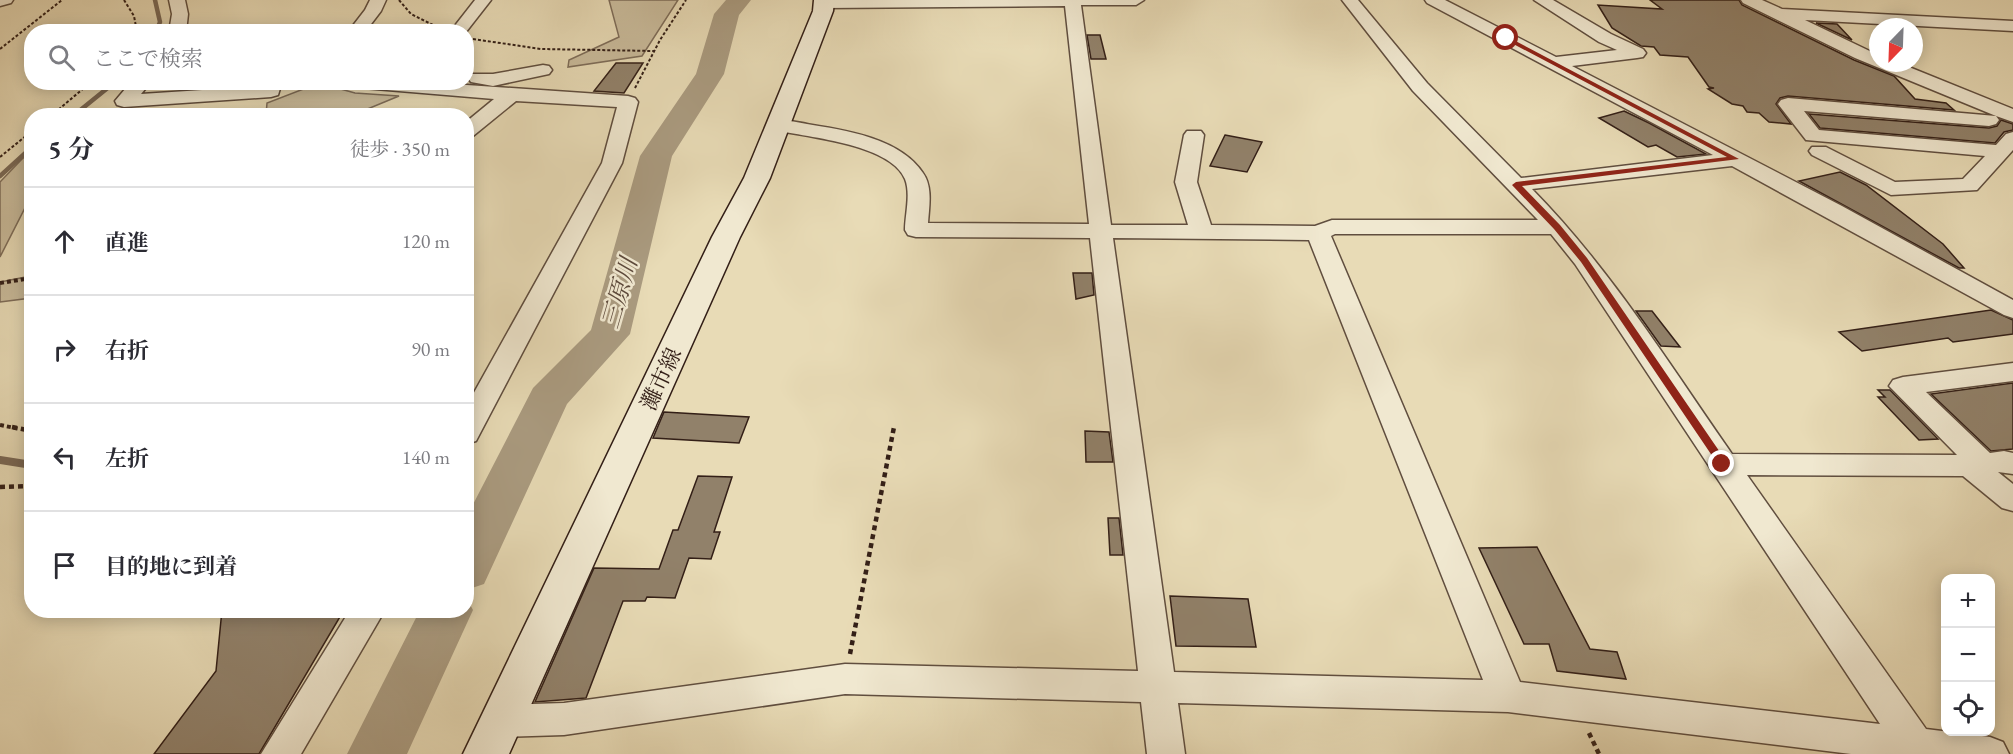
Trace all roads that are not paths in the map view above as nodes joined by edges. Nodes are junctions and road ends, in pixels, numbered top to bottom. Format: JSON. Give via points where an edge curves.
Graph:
{"nodes":[{"id":1,"x":5,"y":0,"type":"edge"},
{"id":2,"x":177,"y":0,"type":"edge"},
{"id":3,"x":378,"y":0,"type":"edge"},
{"id":4,"x":483,"y":0,"type":"edge"},
{"id":5,"x":1072,"y":0,"type":"edge"},
{"id":6,"x":1136,"y":0,"type":"edge"},
{"id":7,"x":1350,"y":0,"type":"edge"},
{"id":8,"x":1432,"y":0,"type":"edge"},
{"id":9,"x":1542,"y":0,"type":"edge"},
{"id":10,"x":1749,"y":0,"type":"edge"},
{"id":11,"x":0,"y":1,"type":"edge"},
{"id":12,"x":824,"y":2,"type":"edge"},
{"id":13,"x":1781,"y":14,"type":"junction"},
{"id":14,"x":178,"y":24,"type":"edge"},
{"id":15,"x":362,"y":24,"type":"edge"},
{"id":16,"x":464,"y":24,"type":"edge"},
{"id":17,"x":2013,"y":26,"type":"edge"},
{"id":18,"x":1869,"y":57,"type":"edge"},
{"id":19,"x":1554,"y":63,"type":"junction"},
{"id":20,"x":543,"y":70,"type":"dead end"},
{"id":21,"x":1906,"y":72,"type":"edge"},
{"id":22,"x":474,"y":79,"type":"edge"},
{"id":23,"x":134,"y":90,"type":"edge"},
{"id":24,"x":271,"y":90,"type":"edge"},
{"id":25,"x":454,"y":90,"type":"edge"},
{"id":26,"x":1951,"y":90,"type":"junction"},
{"id":27,"x":511,"y":95,"type":"junction"},
{"id":28,"x":2013,"y":116,"type":"edge"},
{"id":29,"x":1989,"y":120,"type":"junction"},
{"id":30,"x":474,"y":125,"type":"edge"},
{"id":31,"x":777,"y":125,"type":"junction"},
{"id":32,"x":1194,"y":135,"type":"dead end"},
{"id":33,"x":2008,"y":141,"type":"edge"},
{"id":34,"x":1819,"y":151,"type":"dead end"},
{"id":35,"x":1735,"y":159,"type":"junction"},
{"id":36,"x":1516,"y":185,"type":"junction"},
{"id":37,"x":1557,"y":227,"type":"junction"},
{"id":38,"x":1101,"y":231,"type":"junction"},
{"id":39,"x":1202,"y":233,"type":"junction"},
{"id":40,"x":1318,"y":233,"type":"junction"},
{"id":41,"x":2013,"y":310,"type":"edge"},
{"id":42,"x":2013,"y":372,"type":"edge"},
{"id":43,"x":474,"y":419,"type":"edge"},
{"id":44,"x":1722,"y":464,"type":"junction"},
{"id":45,"x":1989,"y":465,"type":"edge"},
{"id":46,"x":2013,"y":500,"type":"edge"},
{"id":47,"x":363,"y":618,"type":"edge"},
{"id":48,"x":1158,"y":688,"type":"junction"},
{"id":49,"x":1508,"y":696,"type":"junction"},
{"id":50,"x":502,"y":720,"type":"junction"},
{"id":51,"x":1914,"y":743,"type":"junction"},
{"id":52,"x":280,"y":754,"type":"edge"},
{"id":53,"x":486,"y":754,"type":"edge"},
{"id":54,"x":1166,"y":754,"type":"edge"},
{"id":55,"x":1990,"y":754,"type":"edge"}],
"edges":[{"from":1,"to":11,"type":"street"},
{"from":2,"to":14,"type":"street"},
{"from":3,"to":15,"type":"street"},
{"from":4,"to":16,"type":"street"},
{"from":5,"to":6,"type":"street"},
{"from":5,"to":12,"type":"street"},
{"from":5,"to":38,"type":"street"},
{"from":7,"to":36,"type":"street","via":[[1406,64],[1420,87]]},
{"from":8,"to":19,"type":"street"},
{"from":9,"to":19,"type":"street","via":[[1637,53]]},
{"from":10,"to":13,"type":"street"},
{"from":12,"to":31,"type":"main road","name":"灘市線"},
{"from":13,"to":17,"type":"street"},
{"from":13,"to":18,"type":"street","via":[[1825,39]]},
{"from":19,"to":35,"type":"street"},
{"from":20,"to":22,"type":"street","via":[[493,80]]},
{"from":21,"to":26,"type":"street"},
{"from":23,"to":24,"type":"street","via":[[124,101]]},
{"from":25,"to":27,"type":"street"},
{"from":26,"to":28,"type":"street"},
{"from":26,"to":29,"type":"street"},
{"from":27,"to":30,"type":"street"},
{"from":27,"to":43,"type":"street","via":[[628,102],[612,163]]},
{"from":29,"to":33,"type":"street"},
{"from":29,"to":33,"type":"street","via":[[1788,104],[1814,136]]},
{"from":31,"to":38,"type":"street","via":[[851,139],[895,156],[915,176],[916,230]]},
{"from":31,"to":50,"type":"main road","name":"灘市線","via":[[757,178]]},
{"from":32,"to":39,"type":"street","via":[[1186,182]]},
{"from":33,"to":34,"type":"street","via":[[1969,185],[1891,189]]},
{"from":35,"to":36,"type":"street"},
{"from":35,"to":41,"type":"street"},
{"from":36,"to":37,"type":"street"},
{"from":37,"to":40,"type":"street","via":[[1332,227]]},
{"from":37,"to":44,"type":"street","via":[[1584,260]]},
{"from":38,"to":39,"type":"street"},
{"from":38,"to":48,"type":"street"},
{"from":39,"to":40,"type":"street"},
{"from":40,"to":49,"type":"street"},
{"from":42,"to":45,"type":"street","via":[[1903,386]]},
{"from":44,"to":45,"type":"street"},
{"from":44,"to":51,"type":"street"},
{"from":45,"to":46,"type":"street"},
{"from":47,"to":52,"type":"street"},
{"from":48,"to":49,"type":"street"},
{"from":48,"to":50,"type":"street","via":[[845,679],[564,719]]},
{"from":48,"to":54,"type":"street"},
{"from":49,"to":51,"type":"street"},
{"from":50,"to":53,"type":"main road","name":"灘市線"},
{"from":51,"to":55,"type":"street"}]}
